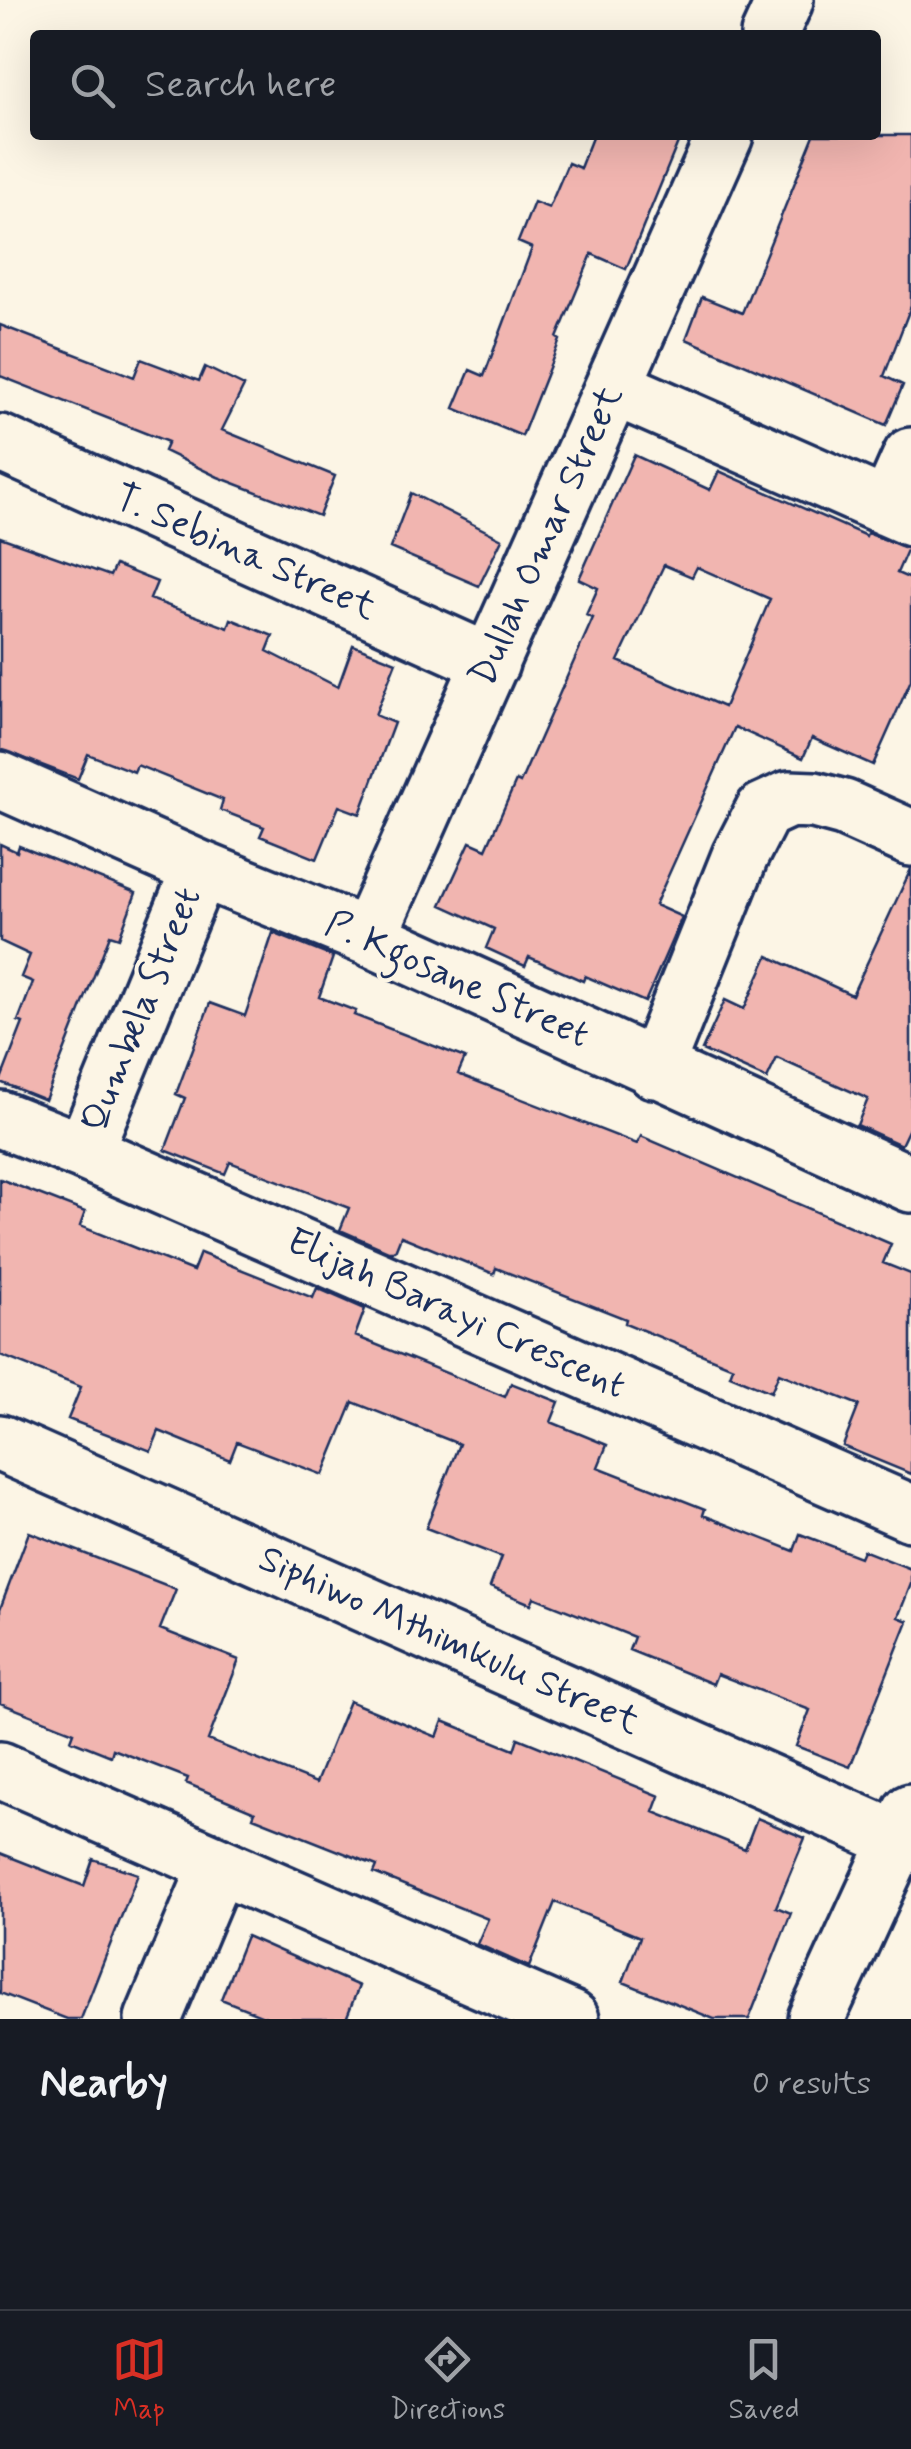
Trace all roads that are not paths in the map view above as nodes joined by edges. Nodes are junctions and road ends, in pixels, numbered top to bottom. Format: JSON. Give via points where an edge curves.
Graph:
{"nodes":[{"id":1,"x":785,"y":0,"type":"edge"},
{"id":2,"x":771,"y":30,"type":"edge"},
{"id":3,"x":723,"y":140,"type":"edge"},
{"id":4,"x":613,"y":387,"type":"junction"},
{"id":5,"x":0,"y":443,"type":"edge"},
{"id":6,"x":911,"y":456,"type":"edge"},
{"id":7,"x":899,"y":513,"type":"edge"},
{"id":8,"x":491,"y":663,"type":"junction"},
{"id":9,"x":0,"y":780,"type":"edge"},
{"id":10,"x":911,"y":838,"type":"edge"},
{"id":11,"x":200,"y":868,"type":"junction"},
{"id":12,"x":368,"y":937,"type":"junction"},
{"id":13,"x":654,"y":1070,"type":"junction"},
{"id":14,"x":0,"y":1119,"type":"edge"},
{"id":15,"x":84,"y":1152,"type":"junction"},
{"id":16,"x":911,"y":1184,"type":"edge"},
{"id":17,"x":0,"y":1442,"type":"edge"},
{"id":18,"x":911,"y":1513,"type":"edge"},
{"id":19,"x":0,"y":1770,"type":"edge"},
{"id":20,"x":904,"y":1826,"type":"edge"},
{"id":21,"x":218,"y":1868,"type":"junction"},
{"id":22,"x":153,"y":2019,"type":"edge"},
{"id":23,"x":571,"y":2019,"type":"edge"},
{"id":24,"x":816,"y":2019,"type":"edge"}],
"edges":[{"from":1,"to":2,"type":"street"},
{"from":3,"to":4,"type":"street","name":"Dullah Omar Street"},
{"from":4,"to":7,"type":"street"},
{"from":4,"to":8,"type":"street","name":"Dullah Omar Street"},
{"from":5,"to":8,"type":"street","name":"T. Sebina Street"},
{"from":6,"to":7,"type":"street"},
{"from":8,"to":12,"type":"street","name":"Dullah Omar Street"},
{"from":9,"to":11,"type":"street","name":"P. Kgosane Street"},
{"from":10,"to":13,"type":"street","via":[[814,800],[788,799],[763,811]]},
{"from":11,"to":12,"type":"street","name":"P. Kgosane Street"},
{"from":11,"to":15,"type":"street","name":"Qumbela Street"},
{"from":12,"to":13,"type":"street","name":"P. Kgosane Street"},
{"from":13,"to":16,"type":"street","name":"P. Kgosane Street"},
{"from":14,"to":15,"type":"street","name":"Elijah Barayi Crescent"},
{"from":15,"to":18,"type":"street","name":"Elijah Barayi Crescent"},
{"from":17,"to":20,"type":"street","name":"Siphiwo Mthimkulu Street"},
{"from":19,"to":21,"type":"street"},
{"from":20,"to":24,"type":"street"},
{"from":21,"to":22,"type":"street"},
{"from":21,"to":23,"type":"street"}]}
